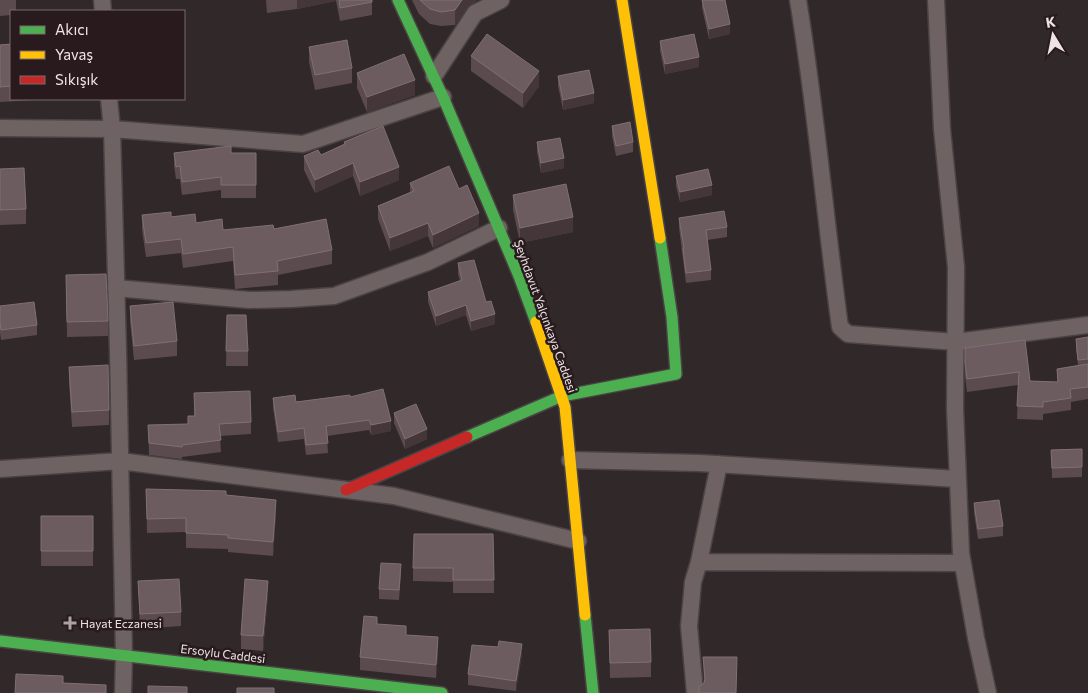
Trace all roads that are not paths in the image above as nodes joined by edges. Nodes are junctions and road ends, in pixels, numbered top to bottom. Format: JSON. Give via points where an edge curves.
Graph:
{"nodes":[{"id":1,"x":398,"y":0,"type":"edge"},
{"id":2,"x":622,"y":0,"type":"edge"},
{"id":3,"x":798,"y":0,"type":"edge"},
{"id":4,"x":936,"y":0,"type":"edge"},
{"id":5,"x":499,"y":1,"type":"edge"},
{"id":6,"x":434,"y":76,"type":"junction"},
{"id":7,"x":443,"y":97,"type":"junction"},
{"id":8,"x":110,"y":100,"type":"edge"},
{"id":9,"x":0,"y":128,"type":"edge"},
{"id":10,"x":112,"y":129,"type":"junction"},
{"id":11,"x":499,"y":228,"type":"junction"},
{"id":12,"x":116,"y":288,"type":"junction"},
{"id":13,"x":1088,"y":325,"type":"edge"},
{"id":14,"x":956,"y":342,"type":"junction"},
{"id":15,"x":562,"y":396,"type":"junction"},
{"id":16,"x":570,"y":460,"type":"junction"},
{"id":17,"x":120,"y":461,"type":"junction"},
{"id":18,"x":719,"y":464,"type":"junction"},
{"id":19,"x":0,"y":469,"type":"edge"},
{"id":20,"x":958,"y":479,"type":"junction"},
{"id":21,"x":346,"y":490,"type":"junction"},
{"id":22,"x":578,"y":541,"type":"junction"},
{"id":23,"x":699,"y":562,"type":"junction"},
{"id":24,"x":962,"y":563,"type":"junction"},
{"id":25,"x":0,"y":641,"type":"edge"},
{"id":26,"x":124,"y":655,"type":"junction"},
{"id":27,"x":123,"y":693,"type":"edge"},
{"id":28,"x":442,"y":693,"type":"edge"},
{"id":29,"x":593,"y":693,"type":"edge"},
{"id":30,"x":695,"y":693,"type":"edge"},
{"id":31,"x":988,"y":693,"type":"edge"}],
"edges":[{"from":1,"to":6,"type":"street","name":"Şeyhdavut Yalçınkaya Caddesi"},
{"from":2,"to":15,"type":"street","via":[[672,317],[676,374]]},
{"from":3,"to":14,"type":"street","via":[[840,327],[848,334]]},
{"from":4,"to":14,"type":"street","via":[[942,129],[956,267]]},
{"from":5,"to":6,"type":"street","via":[[475,13]]},
{"from":6,"to":7,"type":"street","name":"Şeyhdavut Yalçınkaya Caddesi"},
{"from":7,"to":10,"type":"street","via":[[303,144]]},
{"from":7,"to":11,"type":"street","name":"Şeyhdavut Yalçınkaya Caddesi"},
{"from":8,"to":10,"type":"street"},
{"from":9,"to":10,"type":"street"},
{"from":10,"to":12,"type":"street"},
{"from":11,"to":12,"type":"street","via":[[428,262],[334,296],[249,300]]},
{"from":11,"to":15,"type":"street","name":"Şeyhdavut Yalçınkaya Caddesi"},
{"from":12,"to":17,"type":"street"},
{"from":13,"to":14,"type":"street"},
{"from":14,"to":20,"type":"street"},
{"from":15,"to":16,"type":"street","name":"Şeyhdavut Yalçınkaya Caddesi"},
{"from":15,"to":21,"type":"street"},
{"from":16,"to":18,"type":"street"},
{"from":16,"to":22,"type":"street","name":"Şeyhdavut Yalçınkaya Caddesi"},
{"from":17,"to":19,"type":"street"},
{"from":17,"to":21,"type":"street"},
{"from":17,"to":26,"type":"street"},
{"from":18,"to":20,"type":"street"},
{"from":18,"to":23,"type":"street"},
{"from":20,"to":24,"type":"street"},
{"from":21,"to":22,"type":"street","via":[[394,496]]},
{"from":22,"to":29,"type":"street","name":"Şeyhdavut Yalçınkaya Caddesi"},
{"from":23,"to":24,"type":"street"},
{"from":23,"to":30,"type":"street","via":[[693,582],[689,626]]},
{"from":24,"to":31,"type":"street"},
{"from":25,"to":26,"type":"street","name":"Ersoylu Caddesi"},
{"from":26,"to":27,"type":"street"},
{"from":26,"to":28,"type":"street","name":"Ersoylu Caddesi"}]}
